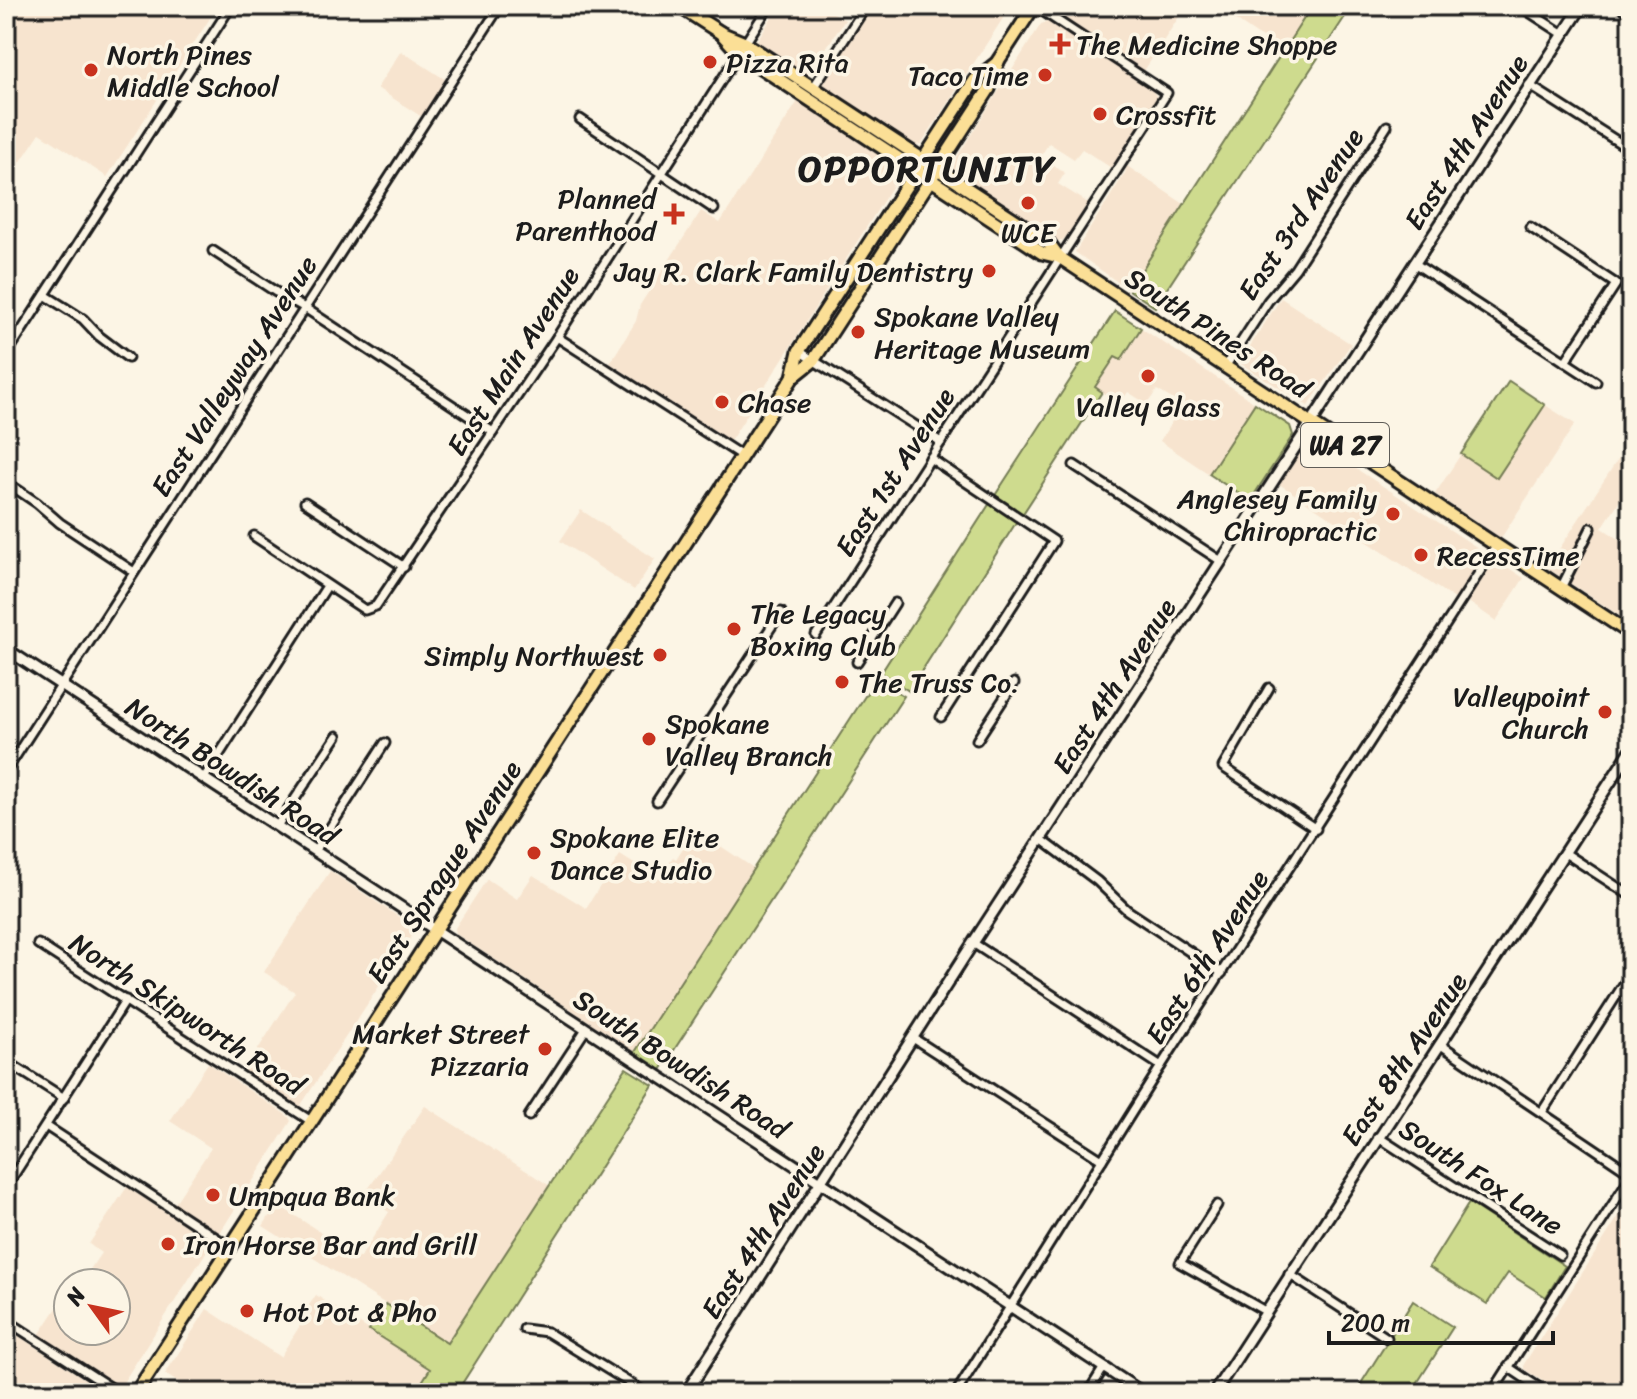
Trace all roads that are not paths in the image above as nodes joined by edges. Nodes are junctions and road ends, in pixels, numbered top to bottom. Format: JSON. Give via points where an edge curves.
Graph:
{"nodes":[{"id":1,"x":231,"y":6,"type":"edge"},
{"id":2,"x":500,"y":6,"type":"edge"},
{"id":3,"x":679,"y":6,"type":"edge"},
{"id":4,"x":769,"y":6,"type":"edge"},
{"id":5,"x":866,"y":6,"type":"edge"},
{"id":6,"x":1034,"y":6,"type":"edge"},
{"id":7,"x":1520,"y":6,"type":"edge"},
{"id":8,"x":1582,"y":6,"type":"edge"},
{"id":9,"x":1619,"y":6,"type":"edge"},
{"id":10,"x":1631,"y":14,"type":"edge"},
{"id":11,"x":1563,"y":34,"type":"junction"},
{"id":12,"x":742,"y":48,"type":"junction"},
{"id":13,"x":998,"y":61,"type":"junction"},
{"id":14,"x":1529,"y":85,"type":"junction"},
{"id":15,"x":813,"y":88,"type":"junction"},
{"id":16,"x":580,"y":119,"type":"dead end"},
{"id":17,"x":1387,"y":126,"type":"dead end"},
{"id":18,"x":1631,"y":150,"type":"edge"},
{"id":19,"x":919,"y":164,"type":"junction"},
{"id":20,"x":934,"y":174,"type":"junction"},
{"id":21,"x":662,"y":175,"type":"junction"},
{"id":22,"x":714,"y":209,"type":"dead end"},
{"id":23,"x":1530,"y":227,"type":"dead end"},
{"id":24,"x":213,"y":251,"type":"dead end"},
{"id":25,"x":1059,"y":257,"type":"junction"},
{"id":26,"x":1414,"y":263,"type":"junction"},
{"id":27,"x":45,"y":295,"type":"junction"},
{"id":28,"x":305,"y":308,"type":"junction"},
{"id":29,"x":557,"y":337,"type":"junction"},
{"id":30,"x":799,"y":351,"type":"junction"},
{"id":31,"x":6,"y":355,"type":"edge"},
{"id":32,"x":128,"y":358,"type":"dead end"},
{"id":33,"x":813,"y":361,"type":"junction"},
{"id":34,"x":1565,"y":362,"type":"junction"},
{"id":35,"x":1225,"y":367,"type":"junction"},
{"id":36,"x":793,"y":377,"type":"junction"},
{"id":37,"x":1596,"y":382,"type":"dead end"},
{"id":38,"x":1311,"y":422,"type":"junction"},
{"id":39,"x":493,"y":432,"type":"junction"},
{"id":40,"x":941,"y":442,"type":"junction"},
{"id":41,"x":742,"y":456,"type":"junction"},
{"id":42,"x":930,"y":458,"type":"junction"},
{"id":43,"x":1074,"y":465,"type":"dead end"},
{"id":44,"x":6,"y":482,"type":"edge"},
{"id":45,"x":305,"y":502,"type":"dead end"},
{"id":46,"x":1591,"y":528,"type":"dead end"},
{"id":47,"x":254,"y":536,"type":"dead end"},
{"id":48,"x":1497,"y":545,"type":"junction"},
{"id":49,"x":1221,"y":561,"type":"junction"},
{"id":50,"x":404,"y":567,"type":"junction"},
{"id":51,"x":134,"y":572,"type":"junction"},
{"id":52,"x":327,"y":586,"type":"junction"},
{"id":53,"x":1561,"y":588,"type":"junction"},
{"id":54,"x":895,"y":603,"type":"dead end"},
{"id":55,"x":781,"y":612,"type":"dead end"},
{"id":56,"x":1631,"y":634,"type":"edge"},
{"id":57,"x":816,"y":635,"type":"dead end"},
{"id":58,"x":6,"y":649,"type":"edge"},
{"id":59,"x":857,"y":662,"type":"dead end"},
{"id":60,"x":1014,"y":683,"type":"dead end"},
{"id":61,"x":61,"y":686,"type":"junction"},
{"id":62,"x":1269,"y":688,"type":"dead end"},
{"id":63,"x":941,"y":717,"type":"dead end"},
{"id":64,"x":337,"y":736,"type":"dead end"},
{"id":65,"x":977,"y":740,"type":"dead end"},
{"id":66,"x":385,"y":743,"type":"dead end"},
{"id":67,"x":1631,"y":750,"type":"edge"},
{"id":68,"x":6,"y":771,"type":"edge"},
{"id":69,"x":204,"y":778,"type":"junction"},
{"id":70,"x":657,"y":801,"type":"dead end"},
{"id":71,"x":277,"y":826,"type":"junction"},
{"id":72,"x":1316,"y":829,"type":"junction"},
{"id":73,"x":1041,"y":839,"type":"junction"},
{"id":74,"x":315,"y":851,"type":"junction"},
{"id":75,"x":1565,"y":853,"type":"junction"},
{"id":76,"x":1631,"y":896,"type":"edge"},
{"id":77,"x":434,"y":930,"type":"junction"},
{"id":78,"x":973,"y":943,"type":"junction"},
{"id":79,"x":38,"y":944,"type":"dead end"},
{"id":80,"x":1222,"y":973,"type":"junction"},
{"id":81,"x":1631,"y":973,"type":"edge"},
{"id":82,"x":126,"y":1000,"type":"junction"},
{"id":83,"x":586,"y":1029,"type":"junction"},
{"id":84,"x":913,"y":1038,"type":"junction"},
{"id":85,"x":1441,"y":1045,"type":"junction"},
{"id":86,"x":6,"y":1061,"type":"edge"},
{"id":87,"x":1161,"y":1066,"type":"junction"},
{"id":88,"x":64,"y":1098,"type":"junction"},
{"id":89,"x":1542,"y":1112,"type":"junction"},
{"id":90,"x":529,"y":1116,"type":"dead end"},
{"id":91,"x":311,"y":1121,"type":"junction"},
{"id":92,"x":46,"y":1126,"type":"junction"},
{"id":93,"x":1378,"y":1137,"type":"junction"},
{"id":94,"x":1102,"y":1160,"type":"junction"},
{"id":95,"x":1631,"y":1174,"type":"edge"},
{"id":96,"x":821,"y":1181,"type":"junction"},
{"id":97,"x":6,"y":1187,"type":"edge"},
{"id":98,"x":1217,"y":1205,"type":"dead end"},
{"id":99,"x":230,"y":1247,"type":"junction"},
{"id":100,"x":1560,"y":1255,"type":"dead end"},
{"id":101,"x":1289,"y":1274,"type":"junction"},
{"id":102,"x":1011,"y":1306,"type":"junction"},
{"id":103,"x":1265,"y":1311,"type":"junction"},
{"id":104,"x":6,"y":1320,"type":"edge"},
{"id":105,"x":524,"y":1329,"type":"dead end"},
{"id":106,"x":1387,"y":1338,"type":"dead end"},
{"id":107,"x":1104,"y":1367,"type":"junction"},
{"id":108,"x":1508,"y":1367,"type":"junction"},
{"id":109,"x":119,"y":1393,"type":"edge"},
{"id":110,"x":136,"y":1393,"type":"edge"},
{"id":111,"x":646,"y":1393,"type":"edge"},
{"id":112,"x":686,"y":1393,"type":"edge"},
{"id":113,"x":956,"y":1393,"type":"edge"},
{"id":114,"x":1088,"y":1393,"type":"edge"},
{"id":115,"x":1143,"y":1393,"type":"edge"},
{"id":116,"x":1214,"y":1393,"type":"edge"},
{"id":117,"x":1492,"y":1393,"type":"edge"},
{"id":118,"x":1547,"y":1393,"type":"edge"}],
"edges":[{"from":1,"to":27,"type":"street"},
{"from":2,"to":28,"type":"street","name":"East Valleyway Avenue"},
{"from":3,"to":12,"type":"main road","number":"WA 27"},
{"from":4,"to":12,"type":"street","name":"East Main Avenue"},
{"from":5,"to":15,"type":"street"},
{"from":6,"to":13,"type":"main road","name":"East Sprague Avenue"},
{"from":6,"to":25,"type":"street","name":"East 1st Avenue","via":[[1167,93]]},
{"from":7,"to":11,"type":"street"},
{"from":8,"to":11,"type":"street","name":"East 4th Avenue"},
{"from":9,"to":10,"type":"street"},
{"from":11,"to":14,"type":"street","name":"East 4th Avenue"},
{"from":12,"to":15,"type":"main road","number":"WA 27"},
{"from":12,"to":19,"type":"main road","number":"WA 27"},
{"from":12,"to":21,"type":"street","name":"East Main Avenue"},
{"from":13,"to":19,"type":"main road","name":"East Sprague Avenue","via":[[975,80]]},
{"from":13,"to":20,"type":"main road","name":"East Sprague Avenue","via":[[989,89]]},
{"from":14,"to":18,"type":"street"},
{"from":14,"to":26,"type":"street","name":"East 4th Avenue"},
{"from":15,"to":19,"type":"main road","number":"WA 27"},
{"from":16,"to":21,"type":"street"},
{"from":17,"to":35,"type":"street","name":"East 3rd Avenue"},
{"from":19,"to":20,"type":"main road","name":"South Pines Road","number":"WA 27"},
{"from":19,"to":30,"type":"main road","name":"East Sprague Avenue"},
{"from":20,"to":25,"type":"main road","name":"South Pines Road","number":"WA 27","via":[[1042,253]]},
{"from":20,"to":33,"type":"main road","name":"East Sprague Avenue"},
{"from":21,"to":22,"type":"street"},
{"from":21,"to":29,"type":"street","name":"East Main Avenue"},
{"from":23,"to":34,"type":"street","via":[[1616,284]]},
{"from":24,"to":28,"type":"street"},
{"from":25,"to":35,"type":"main road","name":"South Pines Road","number":"WA 27"},
{"from":25,"to":40,"type":"street","name":"East 1st Avenue"},
{"from":26,"to":34,"type":"street"},
{"from":26,"to":38,"type":"street","name":"East 4th Avenue"},
{"from":27,"to":31,"type":"street"},
{"from":27,"to":32,"type":"street"},
{"from":28,"to":39,"type":"street"},
{"from":28,"to":51,"type":"street","name":"East Valleyway Avenue"},
{"from":29,"to":39,"type":"street","name":"East Main Avenue"},
{"from":29,"to":41,"type":"street"},
{"from":30,"to":33,"type":"street"},
{"from":30,"to":36,"type":"main road","name":"East Sprague Avenue"},
{"from":33,"to":36,"type":"main road","name":"East Sprague Avenue"},
{"from":33,"to":40,"type":"street"},
{"from":34,"to":37,"type":"street"},
{"from":35,"to":38,"type":"main road","name":"South Pines Road","number":"WA 27"},
{"from":36,"to":41,"type":"main road","name":"East Sprague Avenue"},
{"from":38,"to":48,"type":"main road","name":"South Pines Road","number":"WA 27"},
{"from":38,"to":49,"type":"street","name":"East 4th Avenue"},
{"from":39,"to":50,"type":"street","name":"East Main Avenue"},
{"from":40,"to":42,"type":"street","name":"East 1st Avenue"},
{"from":41,"to":77,"type":"main road","name":"East Sprague Avenue"},
{"from":42,"to":57,"type":"street","name":"East 1st Avenue"},
{"from":42,"to":63,"type":"street","via":[[1054,541]]},
{"from":43,"to":49,"type":"street"},
{"from":44,"to":51,"type":"street"},
{"from":45,"to":50,"type":"street"},
{"from":46,"to":53,"type":"street"},
{"from":47,"to":52,"type":"street"},
{"from":48,"to":53,"type":"main road","name":"South Pines Road","number":"WA 27"},
{"from":48,"to":72,"type":"street","name":"East 6th Avenue"},
{"from":49,"to":73,"type":"street","name":"East 4th Avenue"},
{"from":50,"to":52,"type":"street","name":"East Main Avenue","via":[[376,606],[365,610]]},
{"from":51,"to":61,"type":"street","name":"East Valleyway Avenue"},
{"from":52,"to":69,"type":"street"},
{"from":53,"to":56,"type":"main road","name":"South Pines Road","number":"WA 27"},
{"from":54,"to":59,"type":"street"},
{"from":55,"to":70,"type":"street"},
{"from":58,"to":61,"type":"street","name":"North Bowdish Road"},
{"from":60,"to":65,"type":"street"},
{"from":61,"to":68,"type":"street","name":"East Valleyway Avenue"},
{"from":61,"to":69,"type":"street","name":"North Bowdish Road"},
{"from":62,"to":72,"type":"street","via":[[1223,767]]},
{"from":64,"to":71,"type":"street"},
{"from":66,"to":74,"type":"street"},
{"from":67,"to":75,"type":"street","name":"East 8th Avenue"},
{"from":69,"to":71,"type":"street","name":"North Bowdish Road"},
{"from":71,"to":74,"type":"street","name":"North Bowdish Road"},
{"from":72,"to":80,"type":"street","name":"East 6th Avenue"},
{"from":73,"to":78,"type":"street","name":"East 4th Avenue"},
{"from":73,"to":80,"type":"street","via":[[1127,910]]},
{"from":74,"to":77,"type":"street","name":"North Bowdish Road"},
{"from":75,"to":76,"type":"street"},
{"from":75,"to":85,"type":"street","name":"East 8th Avenue"},
{"from":77,"to":83,"type":"street","name":"South Bowdish Road"},
{"from":77,"to":91,"type":"main road","name":"East Sprague Avenue"},
{"from":78,"to":84,"type":"street","name":"East 4th Avenue"},
{"from":78,"to":87,"type":"street"},
{"from":79,"to":82,"type":"street","name":"North Skipworth Road"},
{"from":80,"to":87,"type":"street","name":"East 6th Avenue"},
{"from":81,"to":89,"type":"street"},
{"from":82,"to":88,"type":"street"},
{"from":82,"to":91,"type":"street","name":"North Skipworth Road"},
{"from":83,"to":90,"type":"street"},
{"from":83,"to":96,"type":"street","name":"South Bowdish Road"},
{"from":84,"to":94,"type":"street"},
{"from":84,"to":96,"type":"street","name":"East 4th Avenue"},
{"from":85,"to":89,"type":"street"},
{"from":85,"to":93,"type":"street","name":"East 8th Avenue"},
{"from":86,"to":88,"type":"street"},
{"from":87,"to":94,"type":"street","name":"East 6th Avenue"},
{"from":88,"to":92,"type":"street"},
{"from":89,"to":95,"type":"street"},
{"from":91,"to":99,"type":"main road","name":"East Sprague Avenue"},
{"from":92,"to":97,"type":"street"},
{"from":92,"to":99,"type":"street"},
{"from":93,"to":100,"type":"street","name":"South Fox Lane"},
{"from":93,"to":101,"type":"street","name":"East 8th Avenue"},
{"from":94,"to":102,"type":"street","name":"East 6th Avenue"},
{"from":95,"to":108,"type":"street"},
{"from":96,"to":102,"type":"street","name":"South Bowdish Road"},
{"from":96,"to":112,"type":"street","name":"East 4th Avenue"},
{"from":98,"to":103,"type":"street","via":[[1180,1263]]},
{"from":99,"to":110,"type":"main road","name":"East Sprague Avenue"},
{"from":101,"to":103,"type":"street","name":"East 8th Avenue"},
{"from":101,"to":106,"type":"street"},
{"from":102,"to":107,"type":"street","name":"South Bowdish Road"},
{"from":102,"to":113,"type":"street","name":"East 6th Avenue"},
{"from":103,"to":116,"type":"street","name":"East 8th Avenue"},
{"from":104,"to":109,"type":"street"},
{"from":105,"to":111,"type":"street","via":[[547,1332]]},
{"from":107,"to":114,"type":"street"},
{"from":107,"to":115,"type":"street","name":"South Bowdish Road"},
{"from":108,"to":117,"type":"street"},
{"from":108,"to":118,"type":"street"}]}
